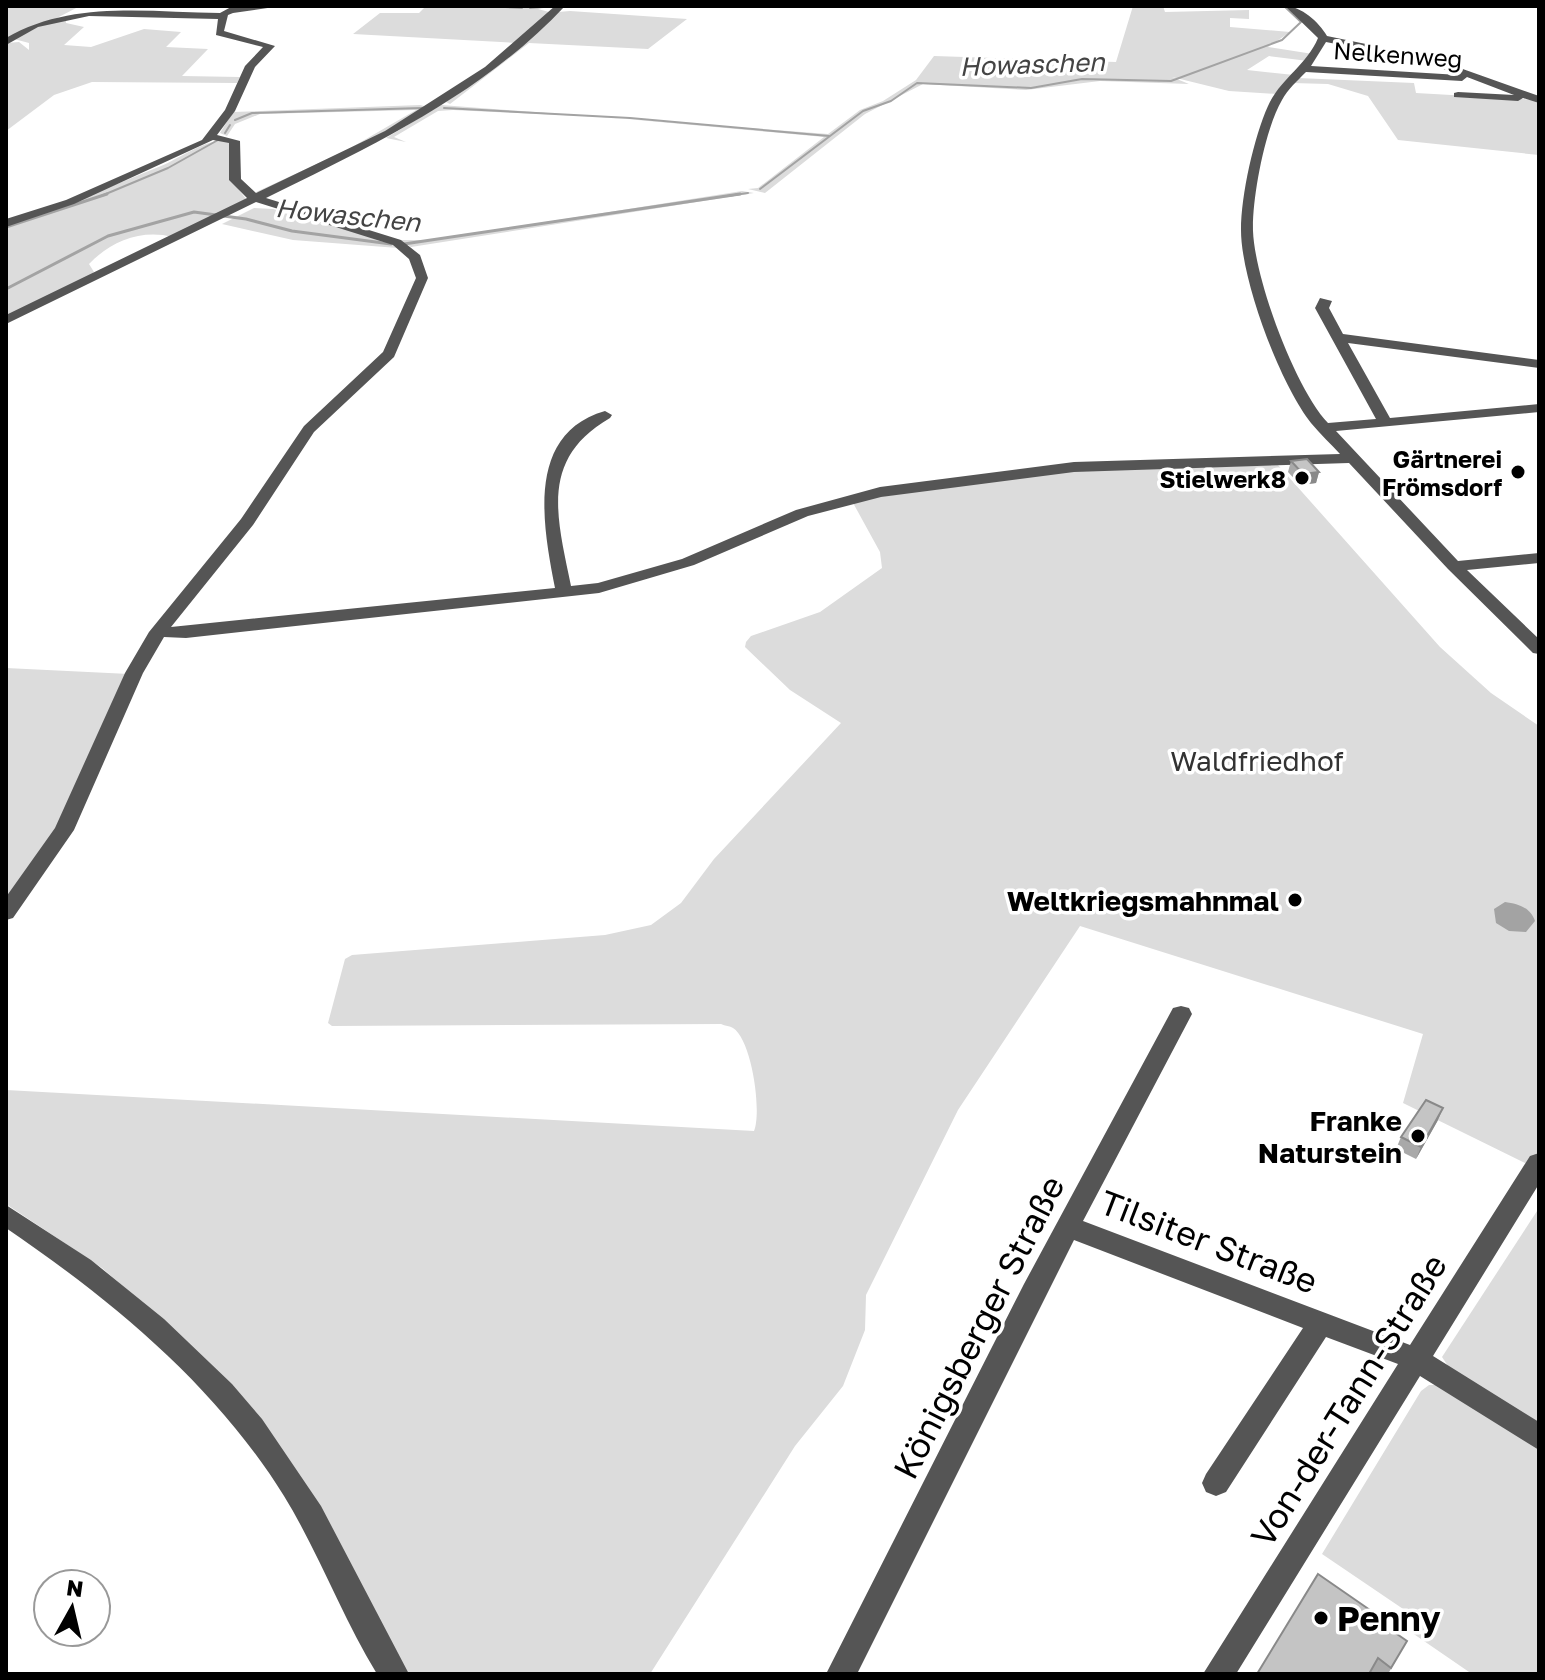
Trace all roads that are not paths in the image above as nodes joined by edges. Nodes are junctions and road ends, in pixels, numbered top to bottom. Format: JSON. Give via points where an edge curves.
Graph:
{"nodes":[{"id":1,"x":276,"y":6,"type":"edge"},
{"id":2,"x":560,"y":6,"type":"edge"},
{"id":3,"x":1290,"y":6,"type":"edge"},
{"id":4,"x":228,"y":10,"type":"edge"},
{"id":5,"x":1323,"y":38,"type":"junction"},
{"id":6,"x":6,"y":42,"type":"edge"},
{"id":7,"x":1306,"y":69,"type":"junction"},
{"id":8,"x":1487,"y":80,"type":"junction"},
{"id":9,"x":1458,"y":95,"type":"dead end"},
{"id":10,"x":1539,"y":100,"type":"edge"},
{"id":11,"x":212,"y":137,"type":"junction"},
{"id":12,"x":258,"y":200,"type":"junction"},
{"id":13,"x":6,"y":223,"type":"edge"},
{"id":14,"x":1325,"y":301,"type":"dead end"},
{"id":15,"x":6,"y":320,"type":"edge"},
{"id":16,"x":1337,"y":337,"type":"junction"},
{"id":17,"x":1539,"y":364,"type":"edge"},
{"id":18,"x":1539,"y":408,"type":"edge"},
{"id":19,"x":605,"y":415,"type":"dead end"},
{"id":20,"x":1385,"y":421,"type":"junction"},
{"id":21,"x":1325,"y":428,"type":"junction"},
{"id":22,"x":1351,"y":458,"type":"junction"},
{"id":23,"x":1539,"y":558,"type":"edge"},
{"id":24,"x":1454,"y":566,"type":"junction"},
{"id":25,"x":564,"y":593,"type":"junction"},
{"id":26,"x":158,"y":632,"type":"junction"},
{"id":27,"x":1539,"y":649,"type":"edge"},
{"id":28,"x":6,"y":913,"type":"edge"},
{"id":29,"x":1181,"y":1014,"type":"dead end"},
{"id":30,"x":1536,"y":1175,"type":"edge"},
{"id":31,"x":6,"y":1215,"type":"edge"},
{"id":32,"x":1071,"y":1227,"type":"junction"},
{"id":33,"x":1321,"y":1323,"type":"junction"},
{"id":34,"x":1415,"y":1359,"type":"junction"},
{"id":35,"x":1539,"y":1437,"type":"edge"},
{"id":36,"x":1216,"y":1483,"type":"dead end"},
{"id":37,"x":394,"y":1674,"type":"edge"},
{"id":38,"x":841,"y":1674,"type":"edge"},
{"id":39,"x":1218,"y":1674,"type":"edge"}],
"edges":[{"from":1,"to":4,"type":"street"},
{"from":2,"to":12,"type":"street","via":[[508,54],[438,104]]},
{"from":3,"to":5,"type":"street"},
{"from":4,"to":6,"type":"street","via":[[89,13],[35,25]]},
{"from":4,"to":11,"type":"street","via":[[219,33],[270,46],[250,66]]},
{"from":5,"to":7,"type":"street"},
{"from":5,"to":8,"type":"street","via":[[1409,55]]},
{"from":7,"to":8,"type":"street","name":"Nelkenweg"},
{"from":7,"to":21,"type":"street","via":[[1271,110],[1247,230],[1257,286],[1303,397]]},
{"from":8,"to":10,"type":"street"},
{"from":9,"to":10,"type":"street"},
{"from":11,"to":12,"type":"street","via":[[235,141],[235,180]]},
{"from":11,"to":13,"type":"street","via":[[70,202]]},
{"from":12,"to":15,"type":"street"},
{"from":12,"to":26,"type":"street","via":[[398,244],[419,262],[422,278],[394,347],[309,429],[247,522]]},
{"from":14,"to":16,"type":"street","via":[[1322,308]]},
{"from":16,"to":17,"type":"street"},
{"from":16,"to":20,"type":"street"},
{"from":18,"to":20,"type":"street"},
{"from":19,"to":25,"type":"street","via":[[573,440],[551,482],[549,512]]},
{"from":20,"to":21,"type":"street"},
{"from":21,"to":22,"type":"street"},
{"from":22,"to":24,"type":"street"},
{"from":22,"to":25,"type":"street","via":[[1074,467],[880,492],[802,513],[657,573]]},
{"from":23,"to":24,"type":"street"},
{"from":24,"to":27,"type":"street"},
{"from":25,"to":26,"type":"street"},
{"from":26,"to":28,"type":"street","via":[[134,673],[64,830]]},
{"from":29,"to":32,"type":"street","name":"Königsberger Straße"},
{"from":30,"to":34,"type":"street","name":"Von-der-Tann-Straße"},
{"from":31,"to":37,"type":"street","via":[[130,1306],[245,1421],[305,1505]]},
{"from":32,"to":33,"type":"street","name":"Tilsiter Straße"},
{"from":32,"to":38,"type":"street","name":"Königsberger Straße","via":[[1033,1292]]},
{"from":33,"to":34,"type":"street","name":"Tilsiter Straße"},
{"from":33,"to":36,"type":"street","name":"Tilsiter Straße"},
{"from":34,"to":35,"type":"street","name":"Tilsiter Straße"},
{"from":34,"to":39,"type":"street","name":"Von-der-Tann-Straße"}]}
